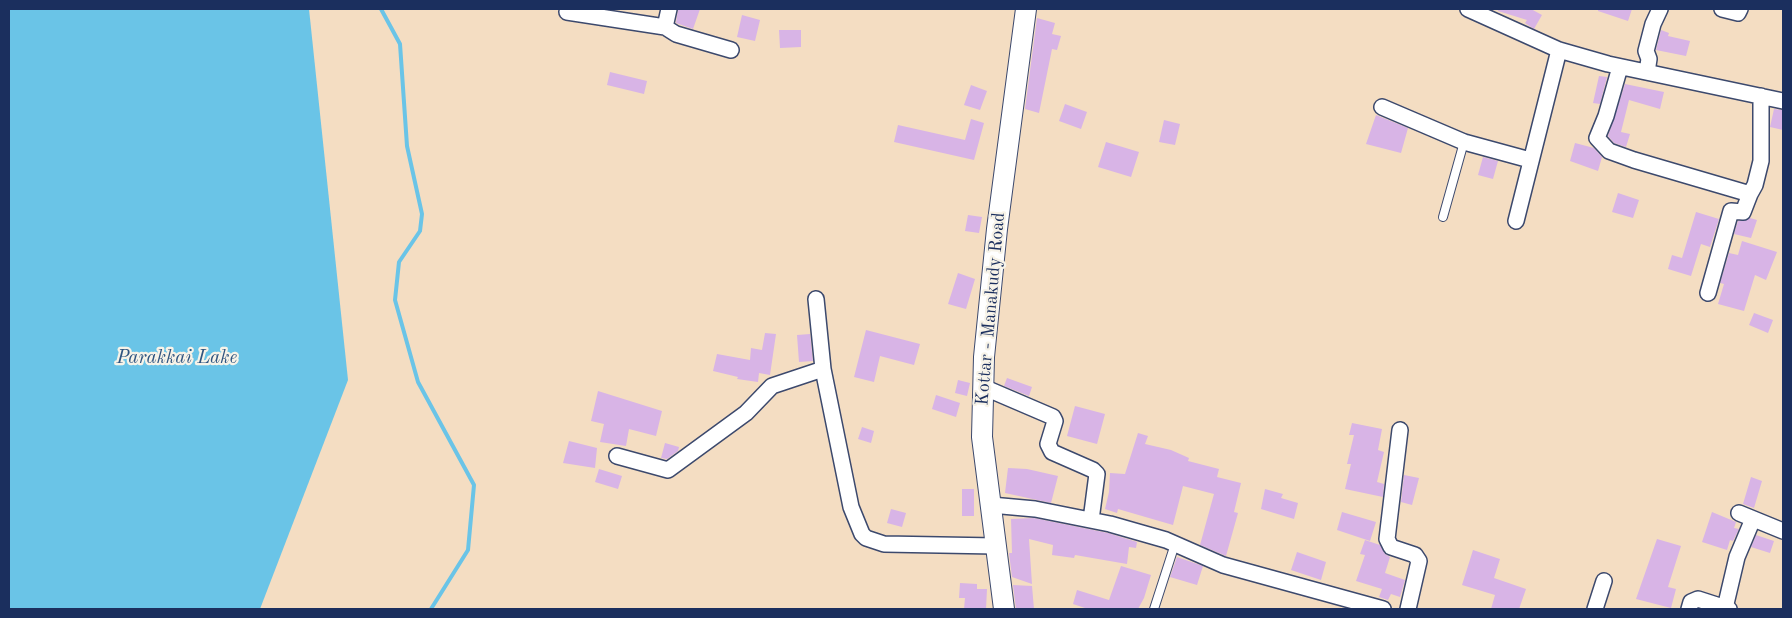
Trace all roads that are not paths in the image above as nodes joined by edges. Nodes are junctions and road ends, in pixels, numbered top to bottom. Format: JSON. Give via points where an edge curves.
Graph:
{"nodes":[{"id":1,"x":669,"y":9,"type":"edge"},
{"id":2,"x":1026,"y":9,"type":"edge"},
{"id":3,"x":1468,"y":9,"type":"edge"},
{"id":4,"x":1660,"y":9,"type":"edge"},
{"id":5,"x":1722,"y":9,"type":"edge"},
{"id":6,"x":1740,"y":9,"type":"edge"},
{"id":7,"x":567,"y":12,"type":"dead end"},
{"id":8,"x":665,"y":27,"type":"junction"},
{"id":9,"x":731,"y":50,"type":"dead end"},
{"id":10,"x":1559,"y":50,"type":"junction"},
{"id":11,"x":1620,"y":67,"type":"junction"},
{"id":12,"x":1647,"y":72,"type":"junction"},
{"id":13,"x":1761,"y":96,"type":"junction"},
{"id":14,"x":1783,"y":101,"type":"edge"},
{"id":15,"x":1382,"y":107,"type":"dead end"},
{"id":16,"x":1464,"y":142,"type":"junction"},
{"id":17,"x":1530,"y":160,"type":"junction"},
{"id":18,"x":1750,"y":194,"type":"junction"},
{"id":19,"x":1443,"y":217,"type":"dead end"},
{"id":20,"x":1516,"y":221,"type":"dead end"},
{"id":21,"x":1708,"y":292,"type":"dead end"},
{"id":22,"x":816,"y":298,"type":"dead end"},
{"id":23,"x":823,"y":369,"type":"junction"},
{"id":24,"x":983,"y":386,"type":"junction"},
{"id":25,"x":1400,"y":430,"type":"dead end"},
{"id":26,"x":617,"y":456,"type":"dead end"},
{"id":27,"x":990,"y":505,"type":"junction"},
{"id":28,"x":1091,"y":520,"type":"junction"},
{"id":29,"x":1783,"y":531,"type":"edge"},
{"id":30,"x":1175,"y":544,"type":"junction"},
{"id":31,"x":996,"y":546,"type":"junction"},
{"id":32,"x":1604,"y":581,"type":"dead end"},
{"id":33,"x":1004,"y":609,"type":"edge"},
{"id":34,"x":1154,"y":609,"type":"edge"},
{"id":35,"x":1383,"y":609,"type":"edge"},
{"id":36,"x":1408,"y":609,"type":"edge"},
{"id":37,"x":1595,"y":609,"type":"edge"},
{"id":38,"x":1689,"y":609,"type":"edge"},
{"id":39,"x":1727,"y":609,"type":"edge"}],
"edges":[{"from":1,"to":8,"type":"street"},
{"from":2,"to":24,"type":"main road","name":"Kottar - Manakudy Road","via":[[997,229]]},
{"from":3,"to":10,"type":"street"},
{"from":4,"to":12,"type":"street","via":[[1646,51],[1649,59]]},
{"from":5,"to":6,"type":"street","via":[[1738,13]]},
{"from":7,"to":8,"type":"street"},
{"from":8,"to":9,"type":"street","via":[[676,34]]},
{"from":10,"to":11,"type":"street"},
{"from":10,"to":17,"type":"street"},
{"from":11,"to":12,"type":"street"},
{"from":11,"to":18,"type":"street","via":[[1597,138],[1610,151]]},
{"from":12,"to":13,"type":"street"},
{"from":13,"to":14,"type":"street"},
{"from":13,"to":18,"type":"street","via":[[1761,161]]},
{"from":15,"to":16,"type":"street"},
{"from":16,"to":17,"type":"street"},
{"from":16,"to":19,"type":"lane"},
{"from":17,"to":20,"type":"street"},
{"from":18,"to":21,"type":"street","via":[[1743,212],[1732,211]]},
{"from":22,"to":23,"type":"street"},
{"from":23,"to":26,"type":"street","via":[[772,386],[746,413],[668,470]]},
{"from":23,"to":31,"type":"street","via":[[851,507],[862,534],[884,544]]},
{"from":24,"to":27,"type":"main road","name":"Kottar - Manakudy Road","via":[[982,437]]},
{"from":24,"to":28,"type":"street","via":[[1053,416],[1055,421],[1048,444],[1052,452],[1097,474]]},
{"from":25,"to":36,"type":"street","via":[[1387,539],[1391,547],[1415,555],[1419,561]]},
{"from":27,"to":28,"type":"street","via":[[1035,509]]},
{"from":27,"to":31,"type":"main road","name":"Kottar - Manakudy Road"},
{"from":28,"to":30,"type":"street"},
{"from":29,"to":39,"type":"street","via":[[1746,516]]},
{"from":30,"to":34,"type":"lane"},
{"from":30,"to":35,"type":"street","via":[[1223,565]]},
{"from":31,"to":33,"type":"main road","name":"Kottar - Manakudy Road"},
{"from":32,"to":37,"type":"street"},
{"from":38,"to":39,"type":"street","via":[[1694,599]]}]}
